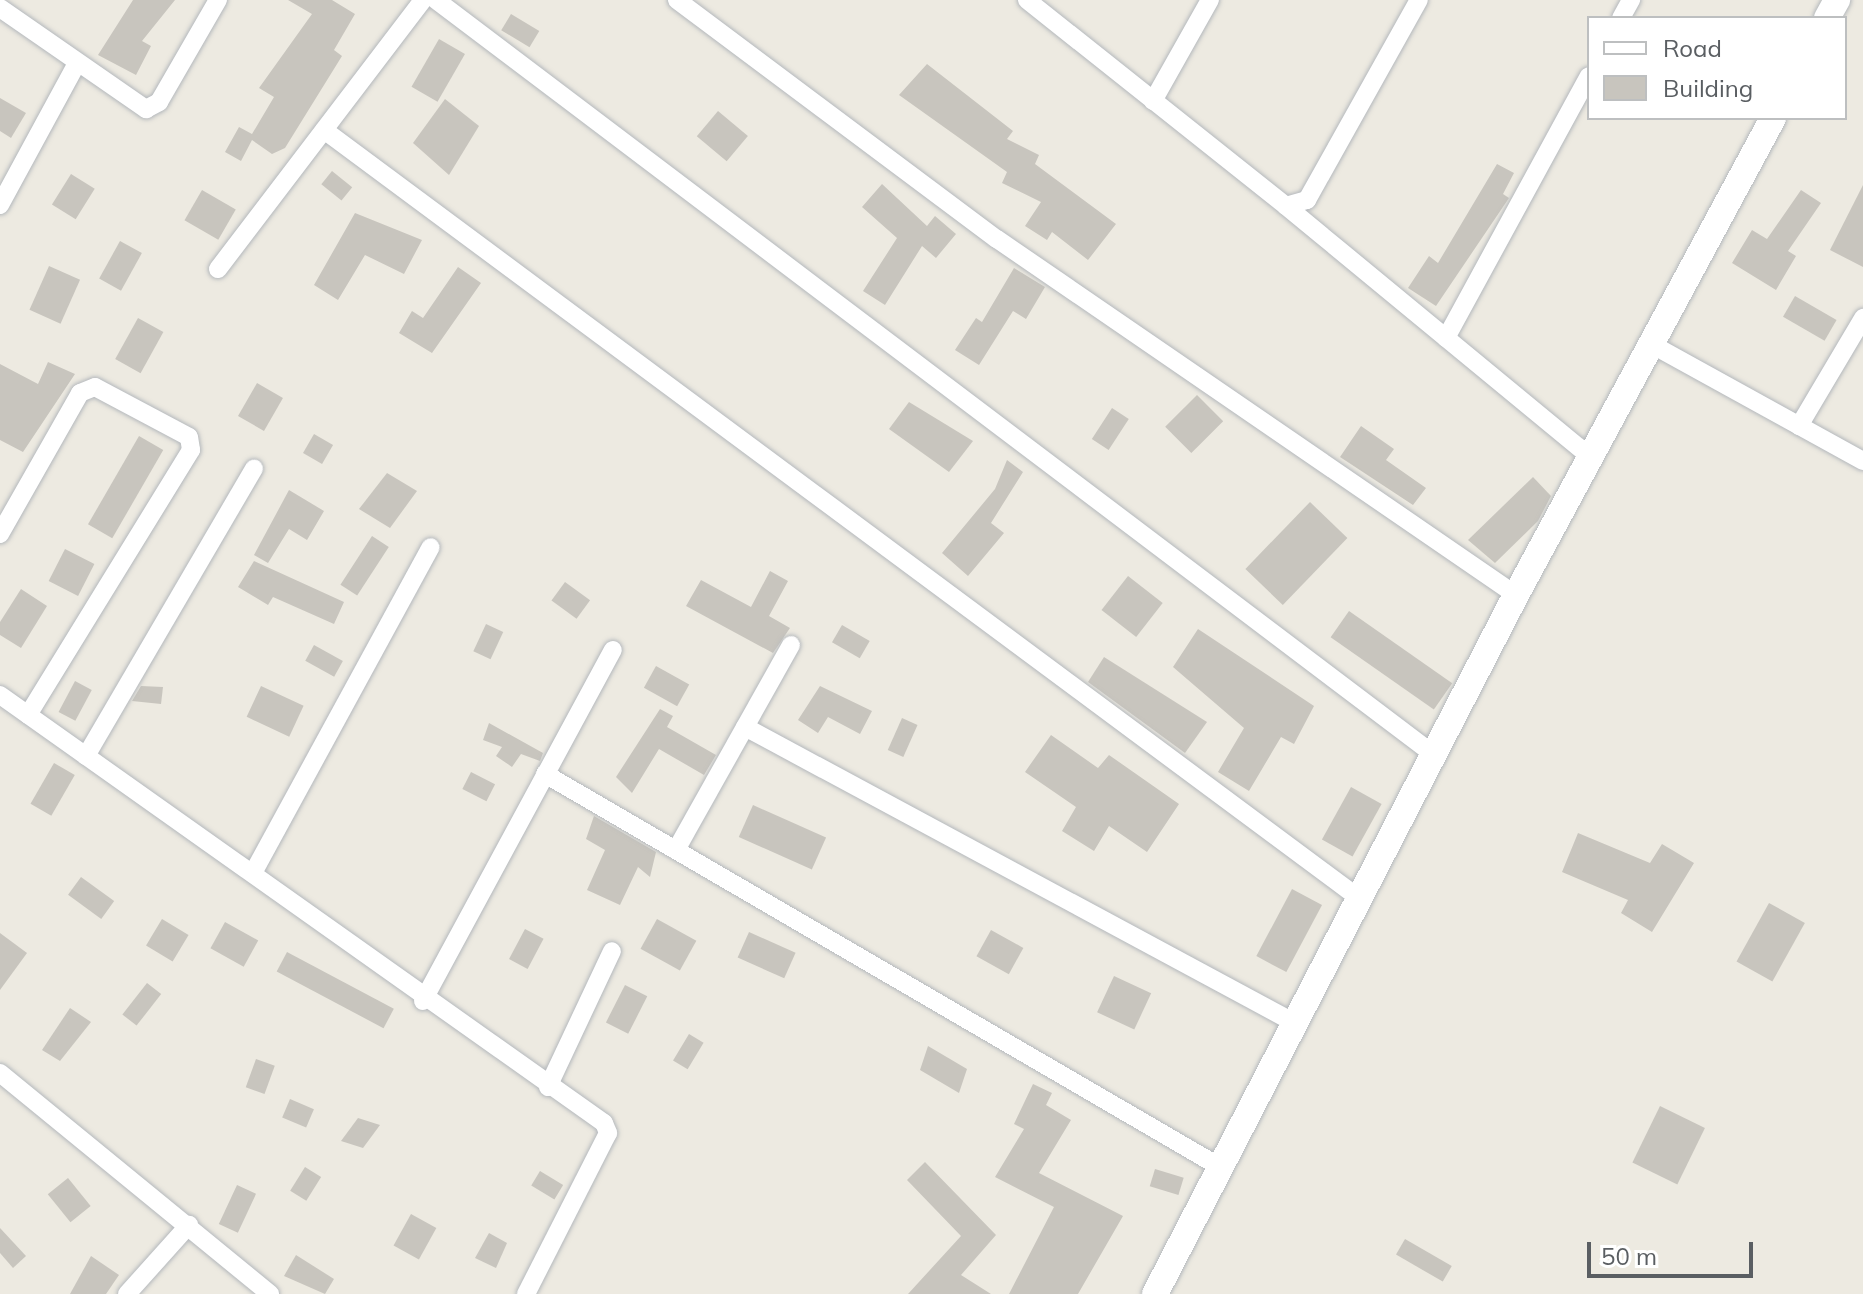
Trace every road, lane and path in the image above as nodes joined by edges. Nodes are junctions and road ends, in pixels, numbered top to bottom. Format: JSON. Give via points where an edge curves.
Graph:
{"nodes":[{"id":1,"x":218,"y":0,"type":"edge"},
{"id":2,"x":423,"y":0,"type":"edge"},
{"id":3,"x":436,"y":0,"type":"edge"},
{"id":4,"x":677,"y":0,"type":"edge"},
{"id":5,"x":1027,"y":0,"type":"edge"},
{"id":6,"x":1210,"y":0,"type":"edge"},
{"id":7,"x":1419,"y":0,"type":"edge"},
{"id":8,"x":0,"y":8,"type":"edge"},
{"id":9,"x":77,"y":63,"type":"junction"},
{"id":10,"x":1587,"y":80,"type":"edge"},
{"id":11,"x":1153,"y":101,"type":"junction"},
{"id":12,"x":1772,"y":120,"type":"edge"},
{"id":13,"x":324,"y":130,"type":"junction"},
{"id":14,"x":0,"y":205,"type":"edge"},
{"id":15,"x":1286,"y":206,"type":"junction"},
{"id":16,"x":218,"y":269,"type":"dead end"},
{"id":17,"x":1863,"y":318,"type":"edge"},
{"id":18,"x":1446,"y":338,"type":"junction"},
{"id":19,"x":1651,"y":344,"type":"junction"},
{"id":20,"x":1799,"y":426,"type":"junction"},
{"id":21,"x":1590,"y":457,"type":"junction"},
{"id":22,"x":1863,"y":461,"type":"edge"},
{"id":23,"x":254,"y":468,"type":"dead end"},
{"id":24,"x":0,"y":534,"type":"edge"},
{"id":25,"x":431,"y":547,"type":"dead end"},
{"id":26,"x":1516,"y":595,"type":"junction"},
{"id":27,"x":791,"y":645,"type":"dead end"},
{"id":28,"x":613,"y":650,"type":"dead end"},
{"id":29,"x":0,"y":695,"type":"edge"},
{"id":30,"x":28,"y":715,"type":"junction"},
{"id":31,"x":745,"y":727,"type":"junction"},
{"id":32,"x":1433,"y":754,"type":"junction"},
{"id":33,"x":86,"y":756,"type":"junction"},
{"id":34,"x":545,"y":774,"type":"junction"},
{"id":35,"x":676,"y":850,"type":"junction"},
{"id":36,"x":253,"y":873,"type":"junction"},
{"id":37,"x":1359,"y":898,"type":"junction"},
{"id":38,"x":612,"y":951,"type":"dead end"},
{"id":39,"x":423,"y":1001,"type":"junction"},
{"id":40,"x":1295,"y":1023,"type":"junction"},
{"id":41,"x":2,"y":1077,"type":"edge"},
{"id":42,"x":548,"y":1087,"type":"junction"},
{"id":43,"x":1220,"y":1167,"type":"junction"},
{"id":44,"x":189,"y":1225,"type":"junction"},
{"id":45,"x":127,"y":1294,"type":"edge"},
{"id":46,"x":270,"y":1294,"type":"edge"},
{"id":47,"x":526,"y":1294,"type":"edge"},
{"id":48,"x":1155,"y":1294,"type":"edge"}],
"edges":[{"from":1,"to":9,"type":"street","via":[[159,102],[146,109]]},
{"from":2,"to":13,"type":"street"},
{"from":3,"to":32,"type":"street"},
{"from":4,"to":26,"type":"street","via":[[997,239]]},
{"from":5,"to":11,"type":"street"},
{"from":6,"to":11,"type":"street"},
{"from":7,"to":15,"type":"street","via":[[1307,200]]},
{"from":8,"to":9,"type":"street"},
{"from":9,"to":14,"type":"street"},
{"from":10,"to":18,"type":"street"},
{"from":11,"to":15,"type":"street"},
{"from":12,"to":19,"type":"street"},
{"from":13,"to":16,"type":"street"},
{"from":13,"to":37,"type":"street"},
{"from":15,"to":18,"type":"street"},
{"from":17,"to":20,"type":"street"},
{"from":18,"to":21,"type":"street"},
{"from":19,"to":20,"type":"street"},
{"from":19,"to":21,"type":"street"},
{"from":20,"to":22,"type":"street"},
{"from":21,"to":26,"type":"street"},
{"from":23,"to":33,"type":"street"},
{"from":24,"to":30,"type":"street","via":[[80,393],[95,387],[189,437],[191,450]]},
{"from":25,"to":36,"type":"street"},
{"from":26,"to":32,"type":"street"},
{"from":27,"to":31,"type":"street"},
{"from":28,"to":34,"type":"street"},
{"from":29,"to":30,"type":"street"},
{"from":30,"to":33,"type":"street"},
{"from":31,"to":35,"type":"street"},
{"from":31,"to":40,"type":"street"},
{"from":32,"to":37,"type":"street"},
{"from":33,"to":36,"type":"street"},
{"from":34,"to":35,"type":"street"},
{"from":34,"to":39,"type":"street"},
{"from":35,"to":43,"type":"street"},
{"from":36,"to":39,"type":"street"},
{"from":37,"to":40,"type":"street"},
{"from":38,"to":42,"type":"street"},
{"from":39,"to":42,"type":"street"},
{"from":40,"to":43,"type":"street"},
{"from":41,"to":44,"type":"street","via":[[109,1168]]},
{"from":42,"to":47,"type":"street","via":[[604,1123],[608,1133]]},
{"from":43,"to":48,"type":"street"},
{"from":44,"to":45,"type":"street"},
{"from":44,"to":46,"type":"street"}]}
